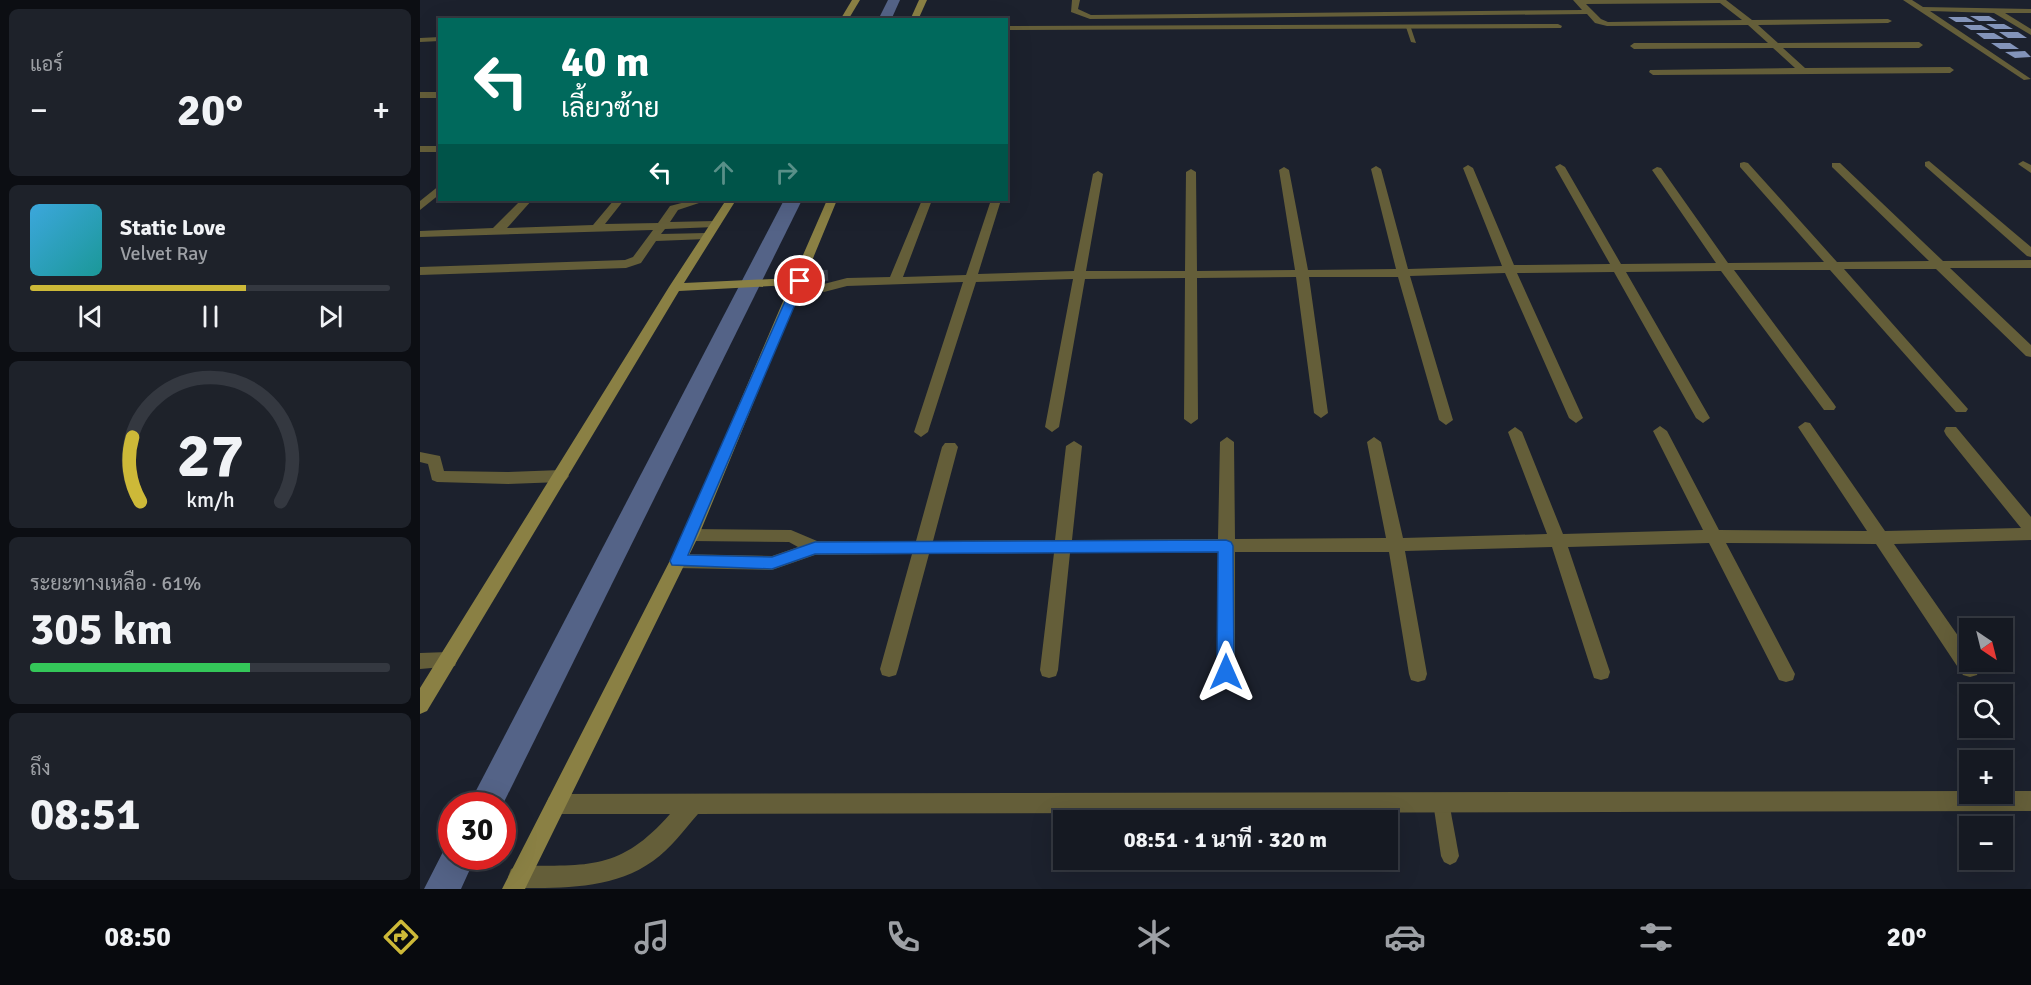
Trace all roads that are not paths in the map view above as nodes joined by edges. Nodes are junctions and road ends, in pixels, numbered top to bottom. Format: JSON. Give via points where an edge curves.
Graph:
{"nodes":[{"id":1,"x":856,"y":0,"type":"edge"},
{"id":2,"x":923,"y":0,"type":"edge"},
{"id":3,"x":1076,"y":0,"type":"edge"},
{"id":4,"x":1722,"y":0,"type":"edge"},
{"id":5,"x":1907,"y":0,"type":"edge"},
{"id":6,"x":1976,"y":0,"type":"edge"},
{"id":7,"x":1578,"y":1,"type":"edge"},
{"id":8,"x":1922,"y":9,"type":"junction"},
{"id":9,"x":1995,"y":11,"type":"junction"},
{"id":10,"x":2031,"y":11,"type":"edge"},
{"id":11,"x":1588,"y":12,"type":"junction"},
{"id":12,"x":845,"y":18,"type":"edge"},
{"id":13,"x":915,"y":18,"type":"edge"},
{"id":14,"x":1888,"y":21,"type":"dead end"},
{"id":15,"x":1750,"y":23,"type":"junction"},
{"id":16,"x":1558,"y":26,"type":"dead end"},
{"id":17,"x":1008,"y":28,"type":"edge"},
{"id":18,"x":1408,"y":28,"type":"junction"},
{"id":19,"x":2031,"y":33,"type":"edge"},
{"id":20,"x":438,"y":39,"type":"edge"},
{"id":21,"x":420,"y":40,"type":"edge"},
{"id":22,"x":1414,"y":42,"type":"dead end"},
{"id":23,"x":1919,"y":45,"type":"dead end"},
{"id":24,"x":1634,"y":46,"type":"dead end"},
{"id":25,"x":1773,"y":46,"type":"junction"},
{"id":26,"x":1802,"y":70,"type":"junction"},
{"id":27,"x":1950,"y":70,"type":"dead end"},
{"id":28,"x":1653,"y":72,"type":"dead end"},
{"id":29,"x":2027,"y":78,"type":"dead end"},
{"id":30,"x":420,"y":95,"type":"edge"},
{"id":31,"x":438,"y":95,"type":"edge"},
{"id":32,"x":420,"y":102,"type":"edge"},
{"id":33,"x":438,"y":102,"type":"edge"},
{"id":34,"x":420,"y":149,"type":"edge"},
{"id":35,"x":438,"y":149,"type":"edge"},
{"id":36,"x":1929,"y":164,"type":"dead end"},
{"id":37,"x":1744,"y":165,"type":"dead end"},
{"id":38,"x":1836,"y":165,"type":"dead end"},
{"id":39,"x":1560,"y":167,"type":"dead end"},
{"id":40,"x":1468,"y":168,"type":"dead end"},
{"id":41,"x":1377,"y":169,"type":"dead end"},
{"id":42,"x":1284,"y":170,"type":"dead end"},
{"id":43,"x":1657,"y":170,"type":"dead end"},
{"id":44,"x":1191,"y":172,"type":"dead end"},
{"id":45,"x":1098,"y":174,"type":"dead end"},
{"id":46,"x":438,"y":190,"type":"edge"},
{"id":47,"x":525,"y":201,"type":"edge"},
{"id":48,"x":618,"y":201,"type":"edge"},
{"id":49,"x":699,"y":201,"type":"edge"},
{"id":50,"x":729,"y":201,"type":"edge"},
{"id":51,"x":832,"y":201,"type":"edge"},
{"id":52,"x":927,"y":201,"type":"edge"},
{"id":53,"x":996,"y":201,"type":"edge"},
{"id":54,"x":420,"y":207,"type":"edge"},
{"id":55,"x":660,"y":226,"type":"junction"},
{"id":56,"x":596,"y":228,"type":"junction"},
{"id":57,"x":711,"y":230,"type":"junction"},
{"id":58,"x":496,"y":232,"type":"junction"},
{"id":59,"x":420,"y":234,"type":"edge"},
{"id":60,"x":653,"y":238,"type":"junction"},
{"id":61,"x":2031,"y":253,"type":"edge"},
{"id":62,"x":2031,"y":264,"type":"edge"},
{"id":63,"x":1943,"y":266,"type":"junction"},
{"id":64,"x":1725,"y":267,"type":"junction"},
{"id":65,"x":1833,"y":267,"type":"junction"},
{"id":66,"x":1618,"y":268,"type":"junction"},
{"id":67,"x":1509,"y":269,"type":"junction"},
{"id":68,"x":420,"y":271,"type":"edge"},
{"id":69,"x":1302,"y":273,"type":"junction"},
{"id":70,"x":1403,"y":273,"type":"junction"},
{"id":71,"x":832,"y":275,"type":"tunnel mouth"},
{"id":72,"x":1079,"y":275,"type":"junction"},
{"id":73,"x":1192,"y":275,"type":"junction"},
{"id":74,"x":970,"y":279,"type":"junction"},
{"id":75,"x":895,"y":281,"type":"junction"},
{"id":76,"x":805,"y":282,"type":"junction"},
{"id":77,"x":846,"y":282,"type":"junction"},
{"id":78,"x":675,"y":287,"type":"junction"},
{"id":79,"x":2031,"y":353,"type":"edge"},
{"id":80,"x":1829,"y":406,"type":"dead end"},
{"id":81,"x":1961,"y":409,"type":"dead end"},
{"id":82,"x":1321,"y":413,"type":"dead end"},
{"id":83,"x":1576,"y":418,"type":"dead end"},
{"id":84,"x":1703,"y":418,"type":"dead end"},
{"id":85,"x":1191,"y":419,"type":"dead end"},
{"id":86,"x":1446,"y":420,"type":"dead end"},
{"id":87,"x":1052,"y":427,"type":"dead end"},
{"id":88,"x":1805,"y":427,"type":"dead end"},
{"id":89,"x":1660,"y":431,"type":"dead end"},
{"id":90,"x":1951,"y":431,"type":"dead end"},
{"id":91,"x":921,"y":432,"type":"dead end"},
{"id":92,"x":1515,"y":432,"type":"dead end"},
{"id":93,"x":1227,"y":442,"type":"dead end"},
{"id":94,"x":1374,"y":442,"type":"dead end"},
{"id":95,"x":1074,"y":446,"type":"dead end"},
{"id":96,"x":950,"y":447,"type":"dead end"},
{"id":97,"x":420,"y":457,"type":"edge"},
{"id":98,"x":561,"y":476,"type":"junction"},
{"id":99,"x":2031,"y":528,"type":"edge"},
{"id":100,"x":2031,"y":534,"type":"edge"},
{"id":101,"x":691,"y":535,"type":"junction"},
{"id":102,"x":1715,"y":536,"type":"junction"},
{"id":103,"x":1882,"y":538,"type":"junction"},
{"id":104,"x":1558,"y":540,"type":"junction"},
{"id":105,"x":1396,"y":545,"type":"junction"},
{"id":106,"x":1226,"y":546,"type":"junction"},
{"id":107,"x":815,"y":548,"type":"junction"},
{"id":108,"x":1063,"y":548,"type":"junction"},
{"id":109,"x":924,"y":549,"type":"junction"},
{"id":110,"x":678,"y":561,"type":"junction"},
{"id":111,"x":1959,"y":653,"type":"edge"},
{"id":112,"x":448,"y":660,"type":"junction"},
{"id":113,"x":420,"y":661,"type":"edge"},
{"id":114,"x":889,"y":669,"type":"dead end"},
{"id":115,"x":1049,"y":670,"type":"dead end"},
{"id":116,"x":1226,"y":672,"type":"dead end"},
{"id":117,"x":1601,"y":672,"type":"dead end"},
{"id":118,"x":1418,"y":674,"type":"dead end"},
{"id":119,"x":1786,"y":674,"type":"dead end"},
{"id":120,"x":420,"y":705,"type":"edge"},
{"id":121,"x":2031,"y":801,"type":"edge"},
{"id":122,"x":1441,"y":802,"type":"junction"},
{"id":123,"x":694,"y":803,"type":"junction"},
{"id":124,"x":556,"y":804,"type":"junction"},
{"id":125,"x":1450,"y":856,"type":"dead end"},
{"id":126,"x":516,"y":883,"type":"edge"}],
"edges":[{"from":1,"to":12,"type":"street"},
{"from":2,"to":13,"type":"street"},
{"from":3,"to":11,"type":"street","via":[[1074,10],[1090,17],[1335,11]]},
{"from":4,"to":7,"type":"street"},
{"from":4,"to":15,"type":"street"},
{"from":5,"to":8,"type":"street"},
{"from":6,"to":9,"type":"street"},
{"from":7,"to":11,"type":"street"},
{"from":8,"to":9,"type":"street"},
{"from":8,"to":29,"type":"street"},
{"from":9,"to":10,"type":"street"},
{"from":9,"to":19,"type":"street"},
{"from":11,"to":15,"type":"street","via":[[1607,24]]},
{"from":14,"to":15,"type":"street"},
{"from":15,"to":25,"type":"street"},
{"from":16,"to":18,"type":"street"},
{"from":17,"to":18,"type":"street"},
{"from":18,"to":22,"type":"lane"},
{"from":20,"to":21,"type":"street"},
{"from":23,"to":25,"type":"street"},
{"from":24,"to":25,"type":"street"},
{"from":25,"to":26,"type":"street"},
{"from":26,"to":27,"type":"street"},
{"from":26,"to":28,"type":"street"},
{"from":30,"to":31,"type":"street"},
{"from":32,"to":33,"type":"street"},
{"from":34,"to":35,"type":"street"},
{"from":36,"to":61,"type":"street"},
{"from":37,"to":65,"type":"street"},
{"from":38,"to":63,"type":"street"},
{"from":39,"to":66,"type":"street"},
{"from":40,"to":67,"type":"street"},
{"from":41,"to":70,"type":"street"},
{"from":42,"to":69,"type":"street"},
{"from":43,"to":64,"type":"street"},
{"from":44,"to":73,"type":"street"},
{"from":45,"to":72,"type":"street"},
{"from":46,"to":54,"type":"street"},
{"from":47,"to":58,"type":"street"},
{"from":48,"to":56,"type":"street"},
{"from":49,"to":55,"type":"street","via":[[674,208]]},
{"from":50,"to":57,"type":"street"},
{"from":51,"to":76,"type":"street"},
{"from":52,"to":75,"type":"street"},
{"from":53,"to":74,"type":"street"},
{"from":55,"to":56,"type":"street"},
{"from":55,"to":57,"type":"street"},
{"from":55,"to":60,"type":"street"},
{"from":56,"to":58,"type":"street"},
{"from":57,"to":60,"type":"street"},
{"from":57,"to":78,"type":"street"},
{"from":58,"to":59,"type":"street"},
{"from":60,"to":68,"type":"street","via":[[637,260],[626,264]]},
{"from":62,"to":63,"type":"street"},
{"from":63,"to":65,"type":"street"},
{"from":63,"to":79,"type":"street"},
{"from":64,"to":65,"type":"street"},
{"from":64,"to":66,"type":"street"},
{"from":64,"to":80,"type":"street"},
{"from":65,"to":81,"type":"street"},
{"from":66,"to":67,"type":"street"},
{"from":66,"to":84,"type":"street"},
{"from":67,"to":70,"type":"street"},
{"from":67,"to":83,"type":"street"},
{"from":69,"to":70,"type":"street"},
{"from":69,"to":73,"type":"street"},
{"from":69,"to":82,"type":"street"},
{"from":70,"to":86,"type":"street"},
{"from":71,"to":77,"type":"street"},
{"from":72,"to":73,"type":"street"},
{"from":72,"to":74,"type":"street"},
{"from":72,"to":87,"type":"street"},
{"from":73,"to":85,"type":"street"},
{"from":74,"to":75,"type":"street"},
{"from":74,"to":91,"type":"street"},
{"from":75,"to":77,"type":"street"},
{"from":76,"to":77,"type":"street"},
{"from":76,"to":78,"type":"street"},
{"from":76,"to":101,"type":"street"},
{"from":78,"to":98,"type":"street"},
{"from":88,"to":103,"type":"street"},
{"from":89,"to":102,"type":"street"},
{"from":90,"to":99,"type":"street"},
{"from":92,"to":104,"type":"street"},
{"from":93,"to":106,"type":"street"},
{"from":94,"to":105,"type":"street"},
{"from":95,"to":108,"type":"street"},
{"from":96,"to":109,"type":"street"},
{"from":97,"to":98,"type":"street","via":[[435,460],[437,476]]},
{"from":98,"to":112,"type":"street"},
{"from":100,"to":103,"type":"street"},
{"from":101,"to":107,"type":"street","via":[[791,536]]},
{"from":101,"to":110,"type":"street"},
{"from":102,"to":103,"type":"street"},
{"from":102,"to":104,"type":"street"},
{"from":102,"to":119,"type":"street"},
{"from":103,"to":111,"type":"street"},
{"from":104,"to":105,"type":"street"},
{"from":104,"to":117,"type":"street"},
{"from":105,"to":106,"type":"street"},
{"from":105,"to":118,"type":"street"},
{"from":106,"to":108,"type":"street"},
{"from":106,"to":116,"type":"street"},
{"from":107,"to":109,"type":"street"},
{"from":107,"to":110,"type":"street","via":[[772,563]]},
{"from":108,"to":109,"type":"street"},
{"from":108,"to":115,"type":"street"},
{"from":109,"to":114,"type":"street"},
{"from":110,"to":124,"type":"street"},
{"from":112,"to":113,"type":"street"},
{"from":112,"to":120,"type":"street"},
{"from":121,"to":122,"type":"street"},
{"from":122,"to":123,"type":"street"},
{"from":122,"to":125,"type":"lane"},
{"from":123,"to":124,"type":"street"},
{"from":123,"to":126,"type":"street","via":[[662,840],[616,870]]},
{"from":124,"to":126,"type":"street"}]}
